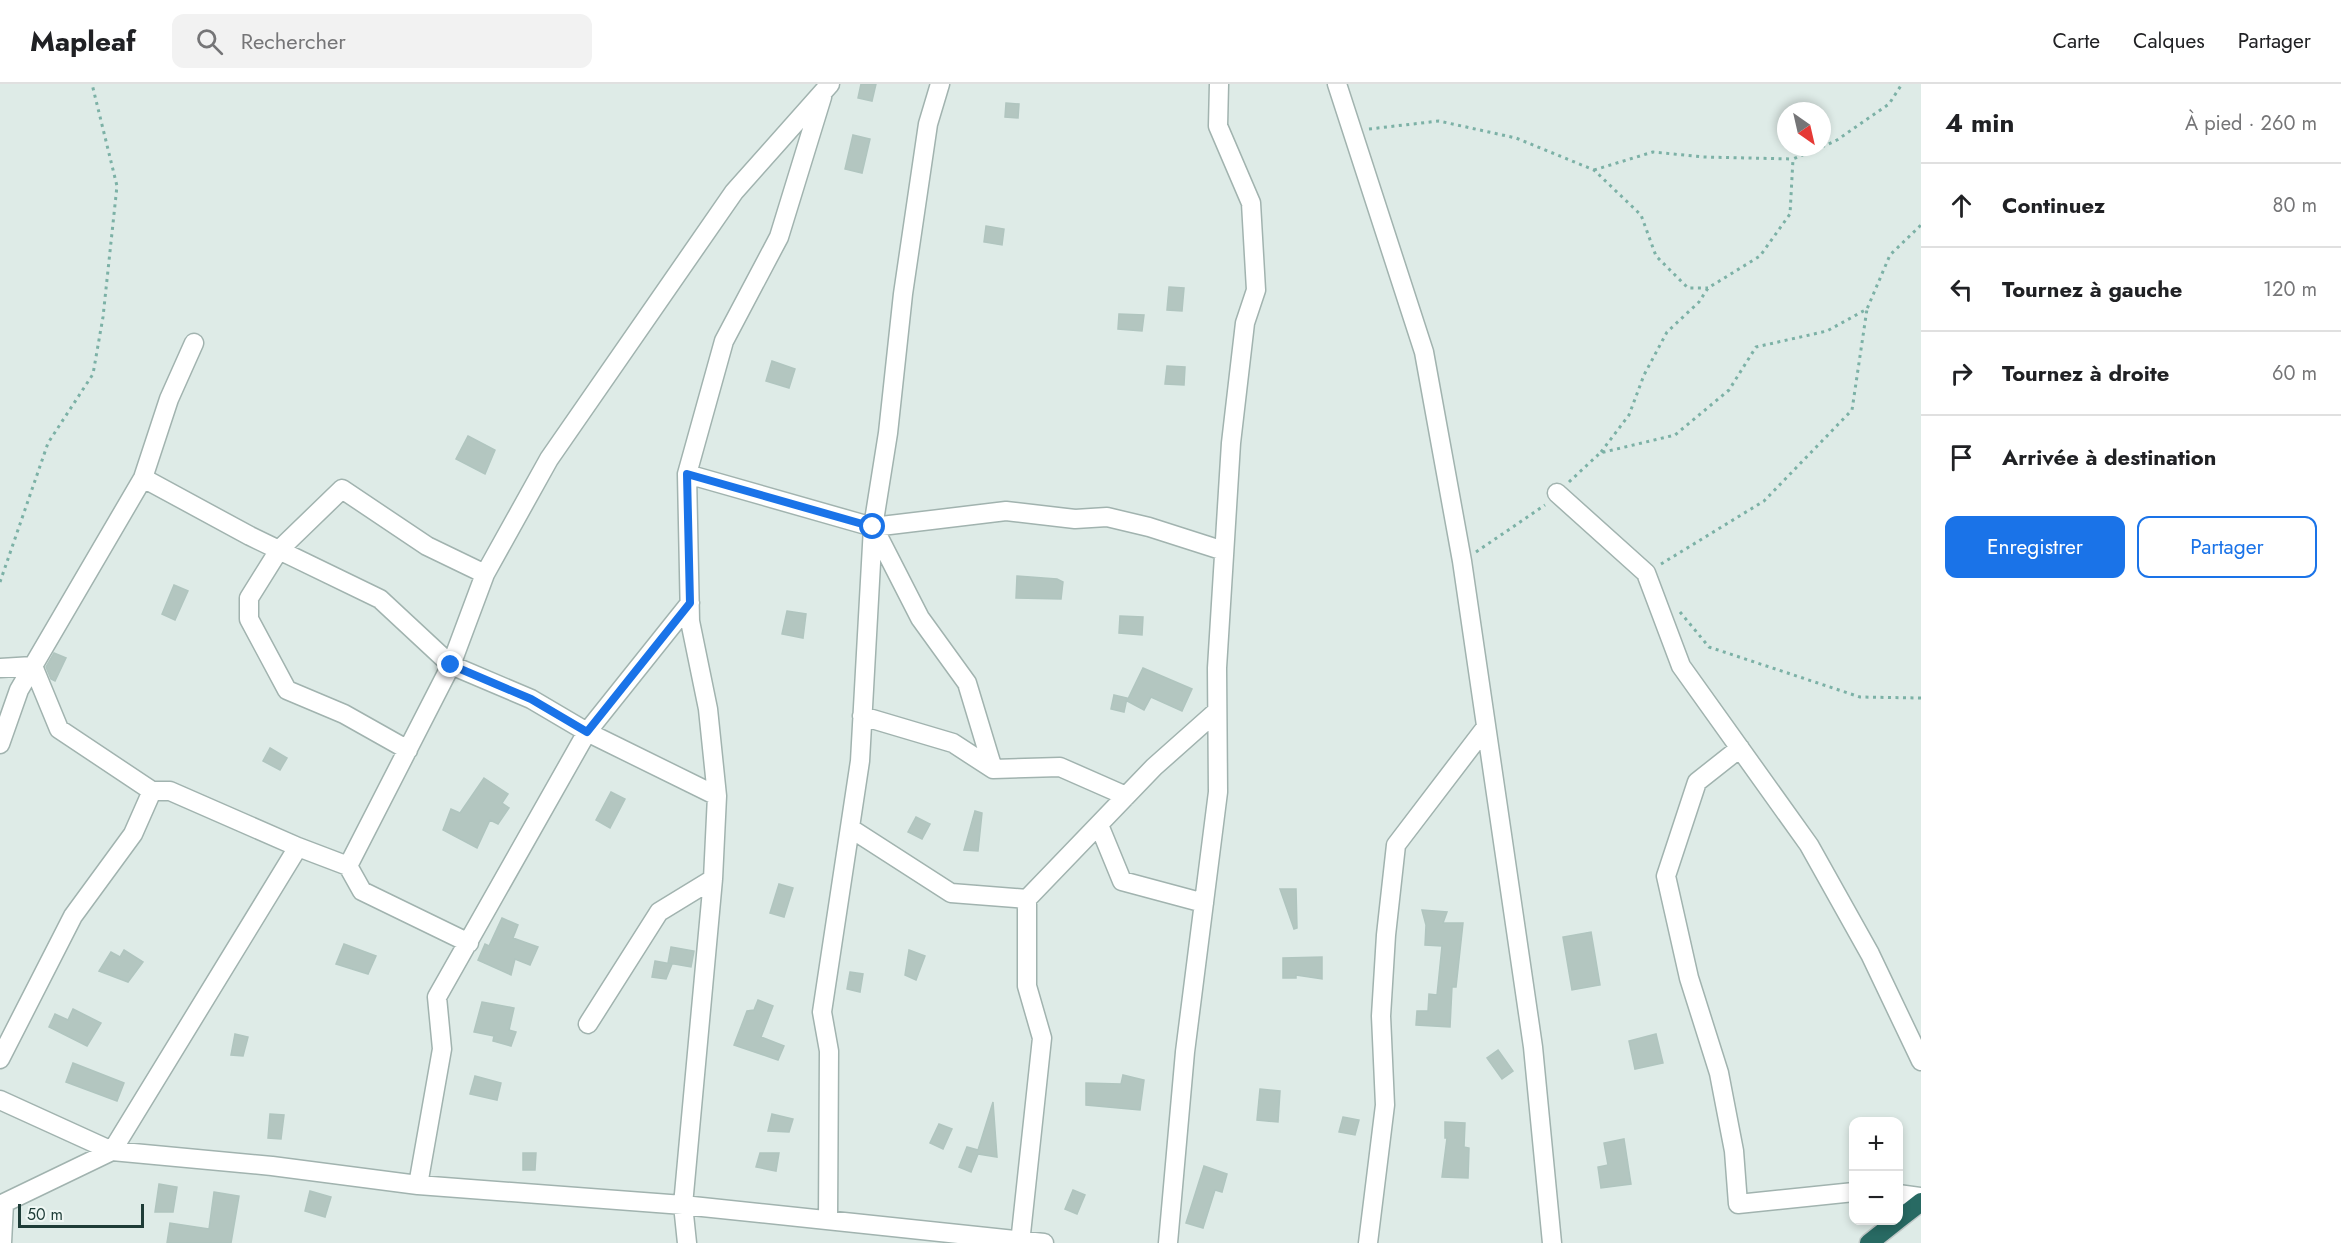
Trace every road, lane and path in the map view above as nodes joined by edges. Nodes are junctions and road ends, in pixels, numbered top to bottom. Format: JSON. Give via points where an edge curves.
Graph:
{"nodes":[{"id":1,"x":92,"y":84,"type":"edge"},
{"id":2,"x":940,"y":84,"type":"edge"},
{"id":3,"x":1219,"y":84,"type":"edge"},
{"id":4,"x":1337,"y":84,"type":"edge"},
{"id":5,"x":1902,"y":84,"type":"edge"},
{"id":6,"x":827,"y":87,"type":"edge"},
{"id":7,"x":1353,"y":131,"type":"junction"},
{"id":8,"x":1831,"y":143,"type":"edge"},
{"id":9,"x":1800,"y":156,"type":"edge"},
{"id":10,"x":1793,"y":159,"type":"junction"},
{"id":11,"x":1594,"y":170,"type":"junction"},
{"id":12,"x":1921,"y":225,"type":"edge"},
{"id":13,"x":1708,"y":288,"type":"junction"},
{"id":14,"x":1867,"y":309,"type":"junction"},
{"id":15,"x":194,"y":343,"type":"dead end"},
{"id":16,"x":1600,"y":453,"type":"junction"},
{"id":17,"x":687,"y":474,"type":"junction"},
{"id":18,"x":143,"y":478,"type":"junction"},
{"id":19,"x":1557,"y":493,"type":"junction"},
{"id":20,"x":873,"y":527,"type":"junction"},
{"id":21,"x":279,"y":549,"type":"junction"},
{"id":22,"x":1224,"y":550,"type":"junction"},
{"id":23,"x":1462,"y":561,"type":"junction"},
{"id":24,"x":1646,"y":573,"type":"junction"},
{"id":25,"x":484,"y":574,"type":"junction"},
{"id":26,"x":0,"y":582,"type":"edge"},
{"id":27,"x":690,"y":603,"type":"junction"},
{"id":28,"x":1674,"y":606,"type":"dead end"},
{"id":29,"x":451,"y":665,"type":"junction"},
{"id":30,"x":33,"y":666,"type":"junction"},
{"id":31,"x":0,"y":668,"type":"edge"},
{"id":32,"x":1921,"y":698,"type":"edge"},
{"id":33,"x":1217,"y":711,"type":"junction"},
{"id":34,"x":862,"y":716,"type":"junction"},
{"id":35,"x":1486,"y":728,"type":"junction"},
{"id":36,"x":587,"y":732,"type":"junction"},
{"id":37,"x":0,"y":744,"type":"edge"},
{"id":38,"x":1740,"y":748,"type":"junction"},
{"id":39,"x":408,"y":750,"type":"junction"},
{"id":40,"x":993,"y":769,"type":"junction"},
{"id":41,"x":152,"y":791,"type":"junction"},
{"id":42,"x":717,"y":796,"type":"junction"},
{"id":43,"x":1126,"y":796,"type":"junction"},
{"id":44,"x":1099,"y":825,"type":"junction"},
{"id":45,"x":850,"y":828,"type":"junction"},
{"id":46,"x":298,"y":847,"type":"junction"},
{"id":47,"x":348,"y":866,"type":"junction"},
{"id":48,"x":712,"y":879,"type":"junction"},
{"id":49,"x":1027,"y":899,"type":"junction"},
{"id":50,"x":1204,"y":903,"type":"junction"},
{"id":51,"x":469,"y":943,"type":"junction"},
{"id":52,"x":588,"y":1024,"type":"dead end"},
{"id":53,"x":0,"y":1059,"type":"edge"},
{"id":54,"x":1921,"y":1061,"type":"edge"},
{"id":55,"x":0,"y":1100,"type":"edge"},
{"id":56,"x":112,"y":1151,"type":"junction"},
{"id":57,"x":418,"y":1185,"type":"junction"},
{"id":58,"x":1849,"y":1193,"type":"edge"},
{"id":59,"x":1903,"y":1195,"type":"edge"},
{"id":60,"x":1921,"y":1197,"type":"edge"},
{"id":61,"x":1921,"y":1202,"type":"edge"},
{"id":62,"x":683,"y":1205,"type":"junction"},
{"id":63,"x":1903,"y":1216,"type":"edge"},
{"id":64,"x":828,"y":1219,"type":"junction"},
{"id":65,"x":1892,"y":1225,"type":"edge"},
{"id":66,"x":1021,"y":1241,"type":"edge"},
{"id":67,"x":2,"y":1243,"type":"edge"},
{"id":68,"x":687,"y":1243,"type":"edge"},
{"id":69,"x":1044,"y":1243,"type":"edge"},
{"id":70,"x":1168,"y":1243,"type":"edge"},
{"id":71,"x":1368,"y":1243,"type":"edge"},
{"id":72,"x":1552,"y":1243,"type":"edge"},
{"id":73,"x":1869,"y":1243,"type":"edge"}],
"edges":[{"from":1,"to":26,"type":"path","via":[[117,186],[93,374],[48,443]]},
{"from":2,"to":20,"type":"street","via":[[925,146]]},
{"from":3,"to":22,"type":"street","via":[[1218,126],[1251,203],[1256,290],[1245,323]]},
{"from":4,"to":7,"type":"street"},
{"from":5,"to":8,"type":"path","via":[[1889,104]]},
{"from":6,"to":17,"type":"street","via":[[779,237],[724,341]]},
{"from":6,"to":25,"type":"street","via":[[734,192],[549,459]]},
{"from":7,"to":11,"type":"path","via":[[1439,121],[1516,138]]},
{"from":7,"to":23,"type":"street","via":[[1424,352]]},
{"from":9,"to":10,"type":"path"},
{"from":10,"to":11,"type":"path","via":[[1653,152]]},
{"from":10,"to":13,"type":"path","via":[[1790,214],[1760,256]]},
{"from":11,"to":13,"type":"path","via":[[1641,215],[1656,256],[1688,288]]},
{"from":12,"to":14,"type":"path","via":[[1890,255]]},
{"from":13,"to":16,"type":"path","via":[[1667,332],[1644,375],[1629,415]]},
{"from":14,"to":16,"type":"path","via":[[1827,331],[1756,347],[1729,390],[1675,435]]},
{"from":14,"to":24,"type":"path","via":[[1852,410],[1764,501]]},
{"from":15,"to":18,"type":"street","via":[[169,399]]},
{"from":16,"to":19,"type":"path"},
{"from":17,"to":20,"type":"street"},
{"from":17,"to":27,"type":"street"},
{"from":18,"to":21,"type":"street"},
{"from":18,"to":30,"type":"street"},
{"from":19,"to":23,"type":"path","via":[[1538,511]]},
{"from":19,"to":24,"type":"street"},
{"from":20,"to":22,"type":"street","via":[[1006,511],[1075,519],[1107,518]]},
{"from":20,"to":34,"type":"street"},
{"from":20,"to":40,"type":"street","via":[[920,618],[967,682]]},
{"from":21,"to":25,"type":"street","via":[[342,489],[427,546]]},
{"from":21,"to":29,"type":"street","via":[[380,599]]},
{"from":21,"to":39,"type":"street","via":[[249,598],[249,620],[287,690],[344,714]]},
{"from":22,"to":33,"type":"street"},
{"from":23,"to":35,"type":"street"},
{"from":24,"to":38,"type":"street","via":[[1682,666]]},
{"from":25,"to":29,"type":"street"},
{"from":27,"to":36,"type":"street"},
{"from":27,"to":42,"type":"street","via":[[690,621],[708,709]]},
{"from":28,"to":32,"type":"path","via":[[1710,647],[1860,697]]},
{"from":29,"to":36,"type":"street","via":[[531,699]]},
{"from":29,"to":39,"type":"street"},
{"from":30,"to":31,"type":"street"},
{"from":30,"to":37,"type":"street","via":[[19,690]]},
{"from":30,"to":41,"type":"street","via":[[59,729]]},
{"from":33,"to":43,"type":"street"},
{"from":33,"to":50,"type":"street","via":[[1218,792]]},
{"from":34,"to":40,"type":"street","via":[[953,743]]},
{"from":34,"to":45,"type":"street"},
{"from":35,"to":71,"type":"street","via":[[1396,845],[1381,1016],[1385,1105]]},
{"from":35,"to":72,"type":"street","via":[[1533,1047]]},
{"from":36,"to":42,"type":"street"},
{"from":36,"to":51,"type":"street"},
{"from":38,"to":54,"type":"street","via":[[1809,845],[1870,954]]},
{"from":38,"to":58,"type":"street","via":[[1697,782],[1666,876],[1689,978],[1719,1074],[1734,1151],[1738,1204]]},
{"from":39,"to":47,"type":"street"},
{"from":40,"to":43,"type":"street","via":[[1060,767]]},
{"from":41,"to":46,"type":"street","via":[[170,791]]},
{"from":41,"to":53,"type":"street","via":[[133,834],[73,916]]},
{"from":42,"to":48,"type":"street"},
{"from":43,"to":44,"type":"street"},
{"from":44,"to":49,"type":"street"},
{"from":44,"to":50,"type":"street","via":[[1122,881]]},
{"from":45,"to":49,"type":"street","via":[[951,893]]},
{"from":45,"to":64,"type":"street","via":[[822,1012],[829,1051]]},
{"from":46,"to":47,"type":"street"},
{"from":46,"to":56,"type":"street"},
{"from":47,"to":51,"type":"street","via":[[362,891]]},
{"from":48,"to":52,"type":"street","via":[[659,912]]},
{"from":48,"to":62,"type":"street"},
{"from":49,"to":66,"type":"street","via":[[1027,986],[1042,1038]]},
{"from":50,"to":70,"type":"street","via":[[1185,1052]]},
{"from":51,"to":57,"type":"street","via":[[437,997],[442,1049]]},
{"from":55,"to":56,"type":"street"},
{"from":56,"to":57,"type":"street"},
{"from":56,"to":67,"type":"street","via":[[4,1203]]},
{"from":57,"to":62,"type":"street"},
{"from":59,"to":60,"type":"street"},
{"from":61,"to":63,"type":"highway"},
{"from":62,"to":64,"type":"street"},
{"from":62,"to":68,"type":"street"},
{"from":64,"to":66,"type":"street"},
{"from":65,"to":73,"type":"highway"},
{"from":66,"to":69,"type":"street"}]}
